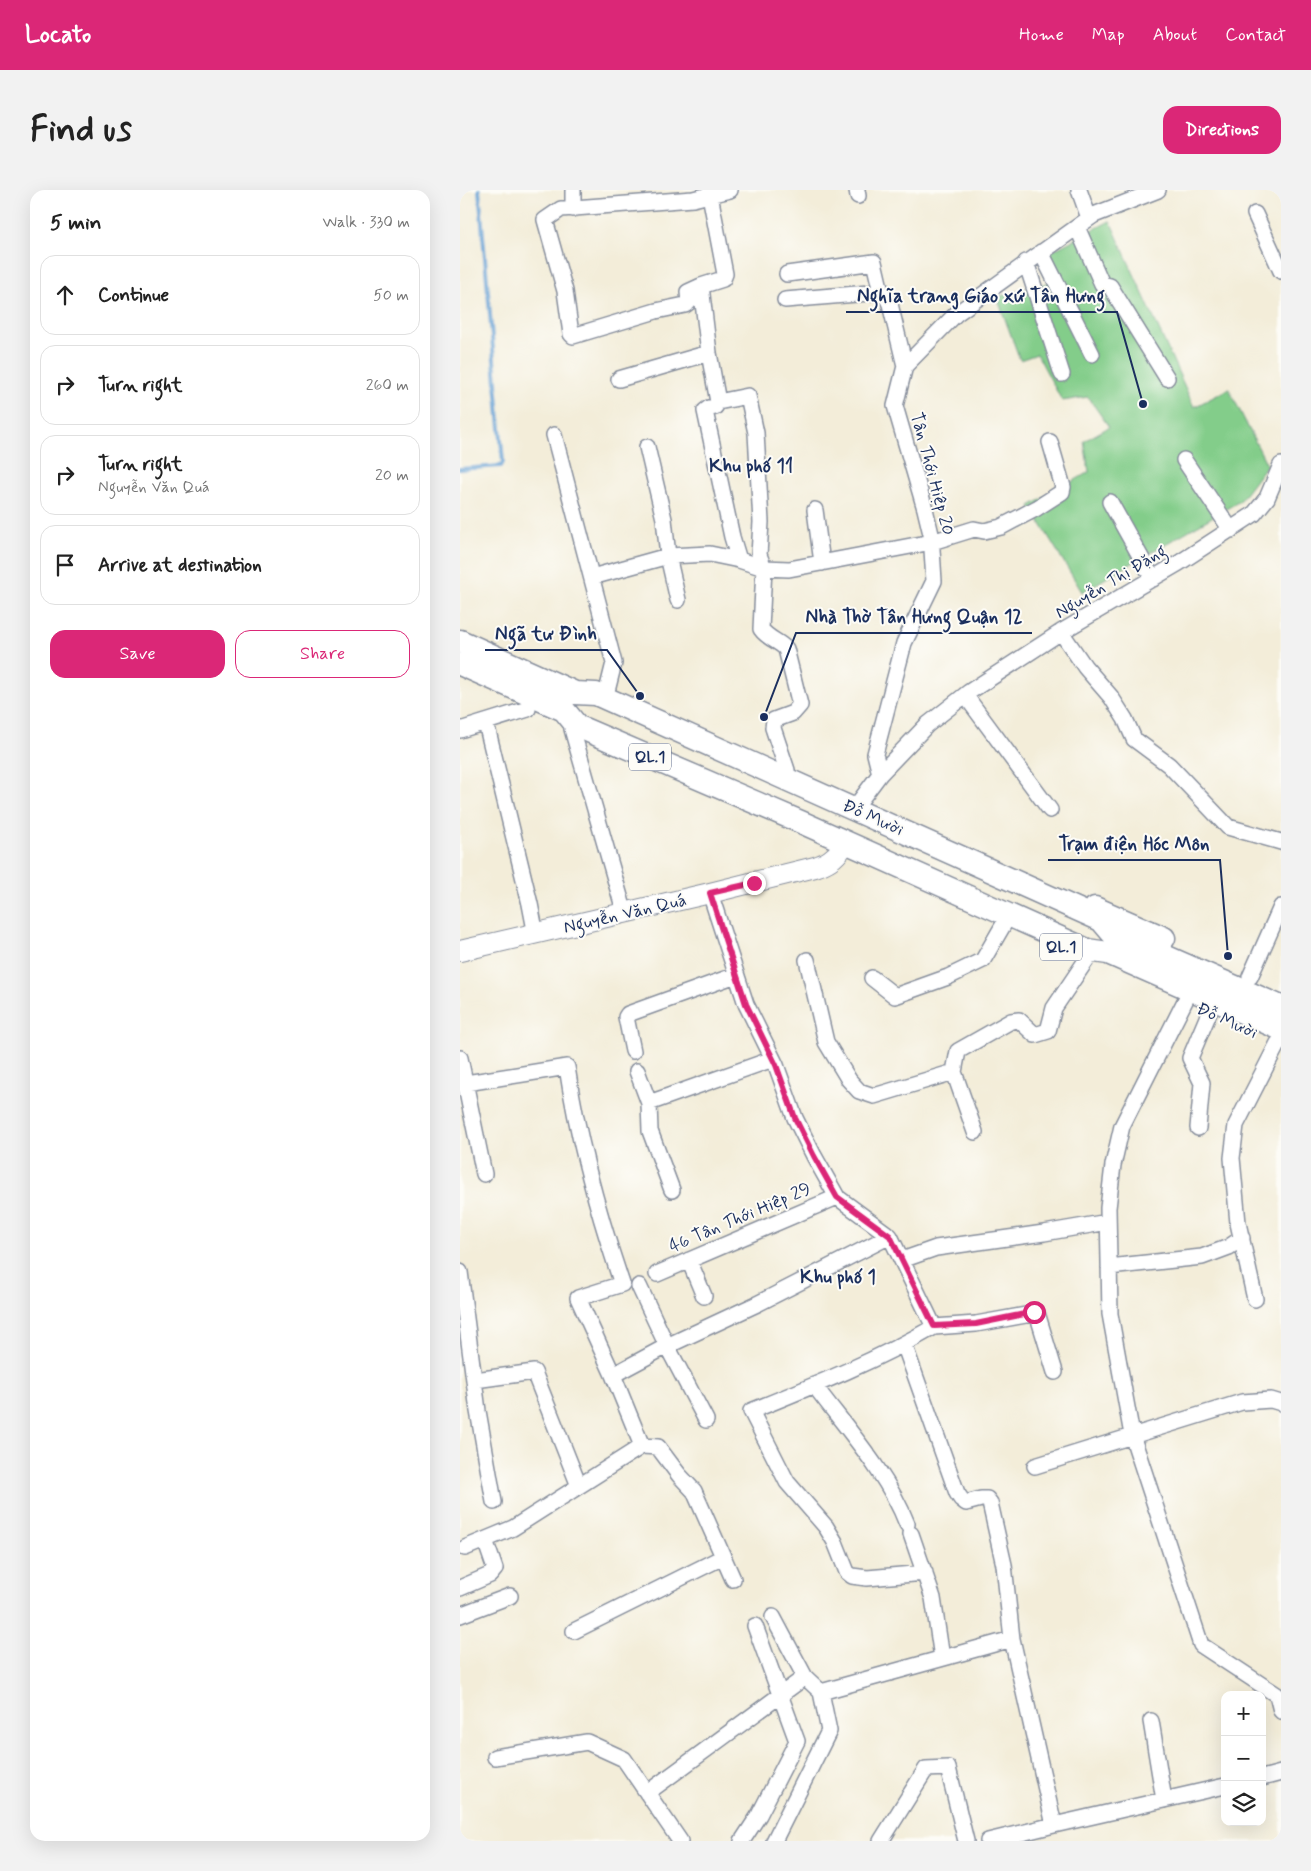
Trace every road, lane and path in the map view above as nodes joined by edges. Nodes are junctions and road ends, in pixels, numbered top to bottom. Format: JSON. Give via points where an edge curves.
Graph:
{"nodes":[{"id":1,"x":573,"y":190,"type":"edge"},
{"id":2,"x":730,"y":190,"type":"edge"},
{"id":3,"x":1079,"y":190,"type":"edge"},
{"id":4,"x":1158,"y":190,"type":"edge"},
{"id":5,"x":680,"y":195,"type":"edge"},
{"id":6,"x":710,"y":195,"type":"junction"},
{"id":7,"x":633,"y":197,"type":"edge"},
{"id":8,"x":573,"y":208,"type":"junction"},
{"id":9,"x":1254,"y":214,"type":"dead end"},
{"id":10,"x":1083,"y":223,"type":"junction"},
{"id":11,"x":1041,"y":252,"type":"junction"},
{"id":12,"x":1026,"y":262,"type":"junction"},
{"id":13,"x":1281,"y":271,"type":"edge"},
{"id":14,"x":787,"y":274,"type":"dead end"},
{"id":15,"x":701,"y":286,"type":"junction"},
{"id":16,"x":881,"y":292,"type":"junction"},
{"id":17,"x":785,"y":300,"type":"dead end"},
{"id":18,"x":709,"y":353,"type":"junction"},
{"id":19,"x":1092,"y":354,"type":"dead end"},
{"id":20,"x":905,"y":366,"type":"junction"},
{"id":21,"x":1062,"y":374,"type":"dead end"},
{"id":22,"x":1167,"y":378,"type":"dead end"},
{"id":23,"x":619,"y":379,"type":"dead end"},
{"id":24,"x":718,"y":402,"type":"junction"},
{"id":25,"x":554,"y":436,"type":"dead end"},
{"id":26,"x":1050,"y":442,"type":"dead end"},
{"id":27,"x":647,"y":447,"type":"dead end"},
{"id":28,"x":1184,"y":460,"type":"dead end"},
{"id":29,"x":1281,"y":465,"type":"edge"},
{"id":30,"x":1110,"y":502,"type":"dead end"},
{"id":31,"x":815,"y":510,"type":"dead end"},
{"id":32,"x":1231,"y":530,"type":"junction"},
{"id":33,"x":932,"y":542,"type":"junction"},
{"id":34,"x":668,"y":556,"type":"junction"},
{"id":35,"x":739,"y":560,"type":"junction"},
{"id":36,"x":822,"y":563,"type":"junction"},
{"id":37,"x":764,"y":568,"type":"junction"},
{"id":38,"x":592,"y":578,"type":"junction"},
{"id":39,"x":1153,"y":579,"type":"junction"},
{"id":40,"x":678,"y":600,"type":"dead end"},
{"id":41,"x":460,"y":626,"type":"edge"},
{"id":42,"x":1061,"y":632,"type":"junction"},
{"id":43,"x":460,"y":641,"type":"edge"},
{"id":44,"x":460,"y":664,"type":"edge"},
{"id":45,"x":460,"y":679,"type":"edge"},
{"id":46,"x":607,"y":691,"type":"junction"},
{"id":47,"x":965,"y":695,"type":"junction"},
{"id":48,"x":528,"y":709,"type":"junction"},
{"id":49,"x":486,"y":723,"type":"junction"},
{"id":50,"x":572,"y":729,"type":"junction"},
{"id":51,"x":460,"y":730,"type":"edge"},
{"id":52,"x":787,"y":774,"type":"junction"},
{"id":53,"x":880,"y":774,"type":"junction"},
{"id":54,"x":857,"y":806,"type":"junction"},
{"id":55,"x":1050,"y":810,"type":"dead end"},
{"id":56,"x":1281,"y":842,"type":"edge"},
{"id":57,"x":843,"y":845,"type":"junction"},
{"id":58,"x":710,"y":893,"type":"junction"},
{"id":59,"x":1281,"y":907,"type":"edge"},
{"id":60,"x":625,"y":914,"type":"junction"},
{"id":61,"x":1005,"y":922,"type":"junction"},
{"id":62,"x":536,"y":935,"type":"junction"},
{"id":63,"x":460,"y":951,"type":"edge"},
{"id":64,"x":1087,"y":959,"type":"junction"},
{"id":65,"x":807,"y":960,"type":"dead end"},
{"id":66,"x":736,"y":974,"type":"junction"},
{"id":67,"x":1250,"y":977,"type":"junction"},
{"id":68,"x":872,"y":978,"type":"dead end"},
{"id":69,"x":1281,"y":990,"type":"edge"},
{"id":70,"x":1188,"y":996,"type":"junction"},
{"id":71,"x":1281,"y":1007,"type":"edge"},
{"id":72,"x":1209,"y":1013,"type":"junction"},
{"id":73,"x":1280,"y":1039,"type":"edge"},
{"id":74,"x":633,"y":1051,"type":"dead end"},
{"id":75,"x":460,"y":1058,"type":"edge"},
{"id":76,"x":772,"y":1059,"type":"junction"},
{"id":77,"x":637,"y":1071,"type":"dead end"},
{"id":78,"x":954,"y":1072,"type":"junction"},
{"id":79,"x":466,"y":1083,"type":"junction"},
{"id":80,"x":649,"y":1103,"type":"junction"},
{"id":81,"x":1198,"y":1128,"type":"dead end"},
{"id":82,"x":975,"y":1132,"type":"dead end"},
{"id":83,"x":484,"y":1174,"type":"dead end"},
{"id":84,"x":672,"y":1190,"type":"dead end"},
{"id":85,"x":837,"y":1197,"type":"junction"},
{"id":86,"x":1108,"y":1222,"type":"junction"},
{"id":87,"x":890,"y":1236,"type":"junction"},
{"id":88,"x":1242,"y":1238,"type":"junction"},
{"id":89,"x":689,"y":1260,"type":"junction"},
{"id":90,"x":902,"y":1260,"type":"junction"},
{"id":91,"x":1109,"y":1267,"type":"junction"},
{"id":92,"x":460,"y":1272,"type":"edge"},
{"id":93,"x":657,"y":1274,"type":"dead end"},
{"id":94,"x":639,"y":1286,"type":"dead end"},
{"id":95,"x":704,"y":1296,"type":"dead end"},
{"id":96,"x":1255,"y":1299,"type":"dead end"},
{"id":97,"x":934,"y":1326,"type":"junction"},
{"id":98,"x":904,"y":1344,"type":"junction"},
{"id":99,"x":667,"y":1346,"type":"junction"},
{"id":100,"x":1055,"y":1372,"type":"dead end"},
{"id":101,"x":613,"y":1375,"type":"junction"},
{"id":102,"x":475,"y":1380,"type":"junction"},
{"id":103,"x":814,"y":1385,"type":"junction"},
{"id":104,"x":1281,"y":1404,"type":"edge"},
{"id":105,"x":706,"y":1420,"type":"dead end"},
{"id":106,"x":1132,"y":1436,"type":"junction"},
{"id":107,"x":642,"y":1446,"type":"junction"},
{"id":108,"x":1035,"y":1466,"type":"dead end"},
{"id":109,"x":579,"y":1486,"type":"junction"},
{"id":110,"x":494,"y":1502,"type":"dead end"},
{"id":111,"x":485,"y":1540,"type":"junction"},
{"id":112,"x":465,"y":1548,"type":"dead end"},
{"id":113,"x":723,"y":1557,"type":"junction"},
{"id":114,"x":925,"y":1573,"type":"junction"},
{"id":115,"x":733,"y":1579,"type":"dead end"},
{"id":116,"x":460,"y":1588,"type":"edge"},
{"id":117,"x":510,"y":1596,"type":"dead end"},
{"id":118,"x":460,"y":1615,"type":"edge"},
{"id":119,"x":773,"y":1617,"type":"dead end"},
{"id":120,"x":755,"y":1626,"type":"dead end"},
{"id":121,"x":574,"y":1631,"type":"dead end"},
{"id":122,"x":1012,"y":1639,"type":"junction"},
{"id":123,"x":942,"y":1658,"type":"junction"},
{"id":124,"x":805,"y":1677,"type":"junction"},
{"id":125,"x":821,"y":1692,"type":"junction"},
{"id":126,"x":780,"y":1695,"type":"junction"},
{"id":127,"x":1281,"y":1711,"type":"edge"},
{"id":128,"x":1151,"y":1721,"type":"dead end"},
{"id":129,"x":495,"y":1757,"type":"dead end"},
{"id":130,"x":1281,"y":1773,"type":"edge"},
{"id":131,"x":1266,"y":1777,"type":"edge"},
{"id":132,"x":1221,"y":1787,"type":"edge"},
{"id":133,"x":647,"y":1793,"type":"junction"},
{"id":134,"x":1164,"y":1800,"type":"junction"},
{"id":135,"x":1054,"y":1825,"type":"junction"},
{"id":136,"x":780,"y":1839,"type":"edge"},
{"id":137,"x":680,"y":1841,"type":"edge"},
{"id":138,"x":742,"y":1841,"type":"edge"},
{"id":139,"x":881,"y":1841,"type":"edge"},
{"id":140,"x":966,"y":1841,"type":"edge"},
{"id":141,"x":988,"y":1841,"type":"edge"}],
"edges":[{"from":1,"to":8,"type":"street"},
{"from":2,"to":6,"type":"street"},
{"from":3,"to":10,"type":"street"},
{"from":4,"to":10,"type":"street","via":[[1094,215]]},
{"from":5,"to":6,"type":"street"},
{"from":5,"to":7,"type":"street"},
{"from":6,"to":15,"type":"street","via":[[725,274],[723,279]]},
{"from":7,"to":8,"type":"street"},
{"from":8,"to":15,"type":"street","via":[[562,209],[545,220],[565,291],[573,336],[685,305],[688,292]]},
{"from":9,"to":13,"type":"street"},
{"from":10,"to":11,"type":"street"},
{"from":10,"to":22,"type":"street","via":[[1102,284],[1110,286]]},
{"from":11,"to":12,"type":"street"},
{"from":11,"to":19,"type":"street"},
{"from":12,"to":20,"type":"street","via":[[956,314]]},
{"from":12,"to":21,"type":"street"},
{"from":14,"to":16,"type":"street","via":[[874,262]]},
{"from":15,"to":18,"type":"street"},
{"from":16,"to":17,"type":"street"},
{"from":16,"to":20,"type":"street","via":[[890,304]]},
{"from":18,"to":23,"type":"street"},
{"from":18,"to":24,"type":"street"},
{"from":20,"to":33,"type":"street","name":"Tân Thới Hiệp 20","via":[[895,406]]},
{"from":24,"to":35,"type":"street","via":[[705,411]]},
{"from":24,"to":37,"type":"street","via":[[748,396],[756,433],[760,555]]},
{"from":25,"to":38,"type":"street"},
{"from":26,"to":33,"type":"street","via":[[1063,487],[1060,494],[1001,527],[984,531],[974,529]]},
{"from":27,"to":34,"type":"street","via":[[664,519]]},
{"from":28,"to":32,"type":"street"},
{"from":29,"to":32,"type":"street","name":"Nguyễn Thị Đặng","via":[[1267,498],[1254,514]]},
{"from":30,"to":39,"type":"street"},
{"from":31,"to":36,"type":"street"},
{"from":32,"to":39,"type":"street","name":"Nguyễn Thị Đặng"},
{"from":33,"to":36,"type":"street"},
{"from":33,"to":53,"type":"street","name":"Tân Thới Hiệp 20","via":[[934,580],[904,643],[875,754]]},
{"from":34,"to":35,"type":"street","via":[[710,554]]},
{"from":34,"to":38,"type":"street"},
{"from":34,"to":40,"type":"street"},
{"from":35,"to":37,"type":"street"},
{"from":36,"to":37,"type":"street","via":[[789,570]]},
{"from":37,"to":52,"type":"street","via":[[761,629],[786,648],[800,705],[795,712],[773,722]]},
{"from":38,"to":46,"type":"street","via":[[614,663]]},
{"from":39,"to":42,"type":"street","name":"Nguyễn Thị Đặng"},
{"from":41,"to":46,"type":"highway","name":"Đỗ Mười","number":"QL.1"},
{"from":42,"to":47,"type":"street","name":"Nguyễn Thị Đặng"},
{"from":42,"to":56,"type":"street","via":[[1111,697],[1134,739],[1169,765],[1228,826]]},
{"from":43,"to":52,"type":"highway","name":"Đỗ Mười","number":"QL.1","via":[[575,692],[596,694]]},
{"from":44,"to":57,"type":"highway","name":"Đỗ Mười","number":"QL.1","via":[[564,710],[577,726],[785,815]]},
{"from":45,"to":48,"type":"highway","name":"Đỗ Mười","number":"QL.1"},
{"from":46,"to":52,"type":"highway","name":"Đỗ Mười","number":"QL.1"},
{"from":47,"to":53,"type":"street","name":"Nguyễn Thị Đặng","via":[[927,725]]},
{"from":47,"to":55,"type":"street"},
{"from":48,"to":49,"type":"street"},
{"from":48,"to":50,"type":"highway","name":"Đỗ Mười","number":"QL.1"},
{"from":49,"to":51,"type":"street"},
{"from":49,"to":62,"type":"street"},
{"from":50,"to":57,"type":"highway","name":"Đỗ Mười","number":"QL.1"},
{"from":50,"to":60,"type":"street"},
{"from":52,"to":54,"type":"highway","name":"Đỗ Mười","number":"QL.1"},
{"from":53,"to":54,"type":"street","name":"Nguyễn Thị Đặng"},
{"from":54,"to":67,"type":"highway","name":"Đỗ Mười","number":"QL.1"},
{"from":54,"to":71,"type":"highway","name":"Đỗ Mười","number":"QL.1","via":[[1101,920],[1112,933]]},
{"from":57,"to":58,"type":"main road","name":"Nguyễn Văn Quá","via":[[835,858],[828,862]]},
{"from":57,"to":61,"type":"highway","name":"Đỗ Mười","number":"QL.1"},
{"from":57,"to":70,"type":"highway","name":"Đỗ Mười","number":"QL.1","via":[[1087,950],[1108,954]]},
{"from":58,"to":60,"type":"main road","name":"Nguyễn Văn Quá"},
{"from":58,"to":66,"type":"street"},
{"from":59,"to":67,"type":"street"},
{"from":60,"to":62,"type":"main road","name":"Nguyễn Văn Quá"},
{"from":61,"to":64,"type":"highway","name":"Đỗ Mười","number":"QL.1"},
{"from":61,"to":68,"type":"street","via":[[983,960],[948,977],[895,996]]},
{"from":62,"to":63,"type":"main road","name":"Nguyễn Văn Quá"},
{"from":64,"to":70,"type":"highway","name":"Đỗ Mười","number":"QL.1"},
{"from":64,"to":78,"type":"street","via":[[1054,1008],[1048,1030],[1035,1035],[1019,1020],[1012,1021],[958,1052]]},
{"from":65,"to":78,"type":"street","via":[[826,1042],[859,1091],[874,1096]]},
{"from":66,"to":74,"type":"street","via":[[628,1014]]},
{"from":66,"to":76,"type":"street"},
{"from":67,"to":69,"type":"highway","name":"Đỗ Mười","number":"QL.1"},
{"from":70,"to":72,"type":"highway","name":"Đỗ Mười","number":"QL.1"},
{"from":70,"to":73,"type":"highway","name":"Đỗ Mười","number":"QL.1"},
{"from":70,"to":86,"type":"street","via":[[1122,1126],[1112,1165]]},
{"from":72,"to":73,"type":"highway","name":"Đỗ Mười","number":"QL.1"},
{"from":72,"to":81,"type":"street","via":[[1190,1058],[1202,1083]]},
{"from":73,"to":88,"type":"street","via":[[1236,1125],[1232,1158]]},
{"from":75,"to":79,"type":"street"},
{"from":76,"to":80,"type":"street"},
{"from":76,"to":85,"type":"street","via":[[795,1118]]},
{"from":77,"to":80,"type":"street"},
{"from":78,"to":82,"type":"street"},
{"from":79,"to":83,"type":"street"},
{"from":79,"to":101,"type":"street","via":[[567,1067],[596,1202],[622,1284],[578,1298]]},
{"from":80,"to":84,"type":"street","via":[[650,1131]]},
{"from":85,"to":87,"type":"street"},
{"from":85,"to":89,"type":"street","name":"46 Tân Thới Hiệp 29"},
{"from":86,"to":90,"type":"street","via":[[936,1248]]},
{"from":86,"to":91,"type":"street"},
{"from":87,"to":90,"type":"street"},
{"from":87,"to":99,"type":"street"},
{"from":88,"to":91,"type":"street","via":[[1229,1247],[1202,1257]]},
{"from":88,"to":96,"type":"street"},
{"from":89,"to":93,"type":"street","name":"46 Tân Thới Hiệp 29"},
{"from":89,"to":95,"type":"street"},
{"from":90,"to":97,"type":"street"},
{"from":91,"to":106,"type":"street","via":[[1110,1314]]},
{"from":92,"to":102,"type":"street"},
{"from":94,"to":99,"type":"street"},
{"from":97,"to":98,"type":"street"},
{"from":97,"to":100,"type":"street","via":[[976,1324],[1037,1313]]},
{"from":98,"to":103,"type":"street"},
{"from":98,"to":122,"type":"street","via":[[957,1493],[966,1503],[981,1498],[990,1503],[1004,1565]]},
{"from":99,"to":101,"type":"street"},
{"from":99,"to":105,"type":"street"},
{"from":101,"to":107,"type":"street"},
{"from":102,"to":109,"type":"street","via":[[534,1372]]},
{"from":102,"to":110,"type":"street"},
{"from":103,"to":114,"type":"street","via":[[883,1478],[902,1510]]},
{"from":103,"to":114,"type":"street","via":[[751,1411],[787,1482],[826,1527],[847,1572],[852,1576],[867,1578]]},
{"from":104,"to":106,"type":"street","via":[[1272,1400],[1242,1402]]},
{"from":106,"to":108,"type":"street"},
{"from":106,"to":127,"type":"street","via":[[1202,1645],[1277,1695]]},
{"from":107,"to":109,"type":"street"},
{"from":107,"to":113,"type":"street","via":[[658,1448],[694,1492]]},
{"from":109,"to":111,"type":"street","via":[[512,1528]]},
{"from":111,"to":112,"type":"street"},
{"from":111,"to":116,"type":"street","via":[[495,1569],[490,1575]]},
{"from":113,"to":115,"type":"street"},
{"from":113,"to":121,"type":"street"},
{"from":114,"to":123,"type":"street","via":[[933,1598]]},
{"from":117,"to":118,"type":"street"},
{"from":119,"to":124,"type":"street"},
{"from":120,"to":126,"type":"street"},
{"from":122,"to":123,"type":"street"},
{"from":122,"to":135,"type":"street"},
{"from":123,"to":125,"type":"street"},
{"from":124,"to":125,"type":"street"},
{"from":124,"to":126,"type":"street"},
{"from":125,"to":136,"type":"street","via":[[829,1731]]},
{"from":126,"to":133,"type":"street"},
{"from":126,"to":138,"type":"street","via":[[797,1741],[760,1815]]},
{"from":128,"to":134,"type":"street"},
{"from":129,"to":133,"type":"street","via":[[588,1742],[624,1759]]},
{"from":130,"to":131,"type":"street"},
{"from":132,"to":134,"type":"street"},
{"from":133,"to":137,"type":"street"},
{"from":134,"to":135,"type":"street"},
{"from":135,"to":141,"type":"street"},
{"from":139,"to":140,"type":"street","via":[[926,1769],[948,1768]]}]}
